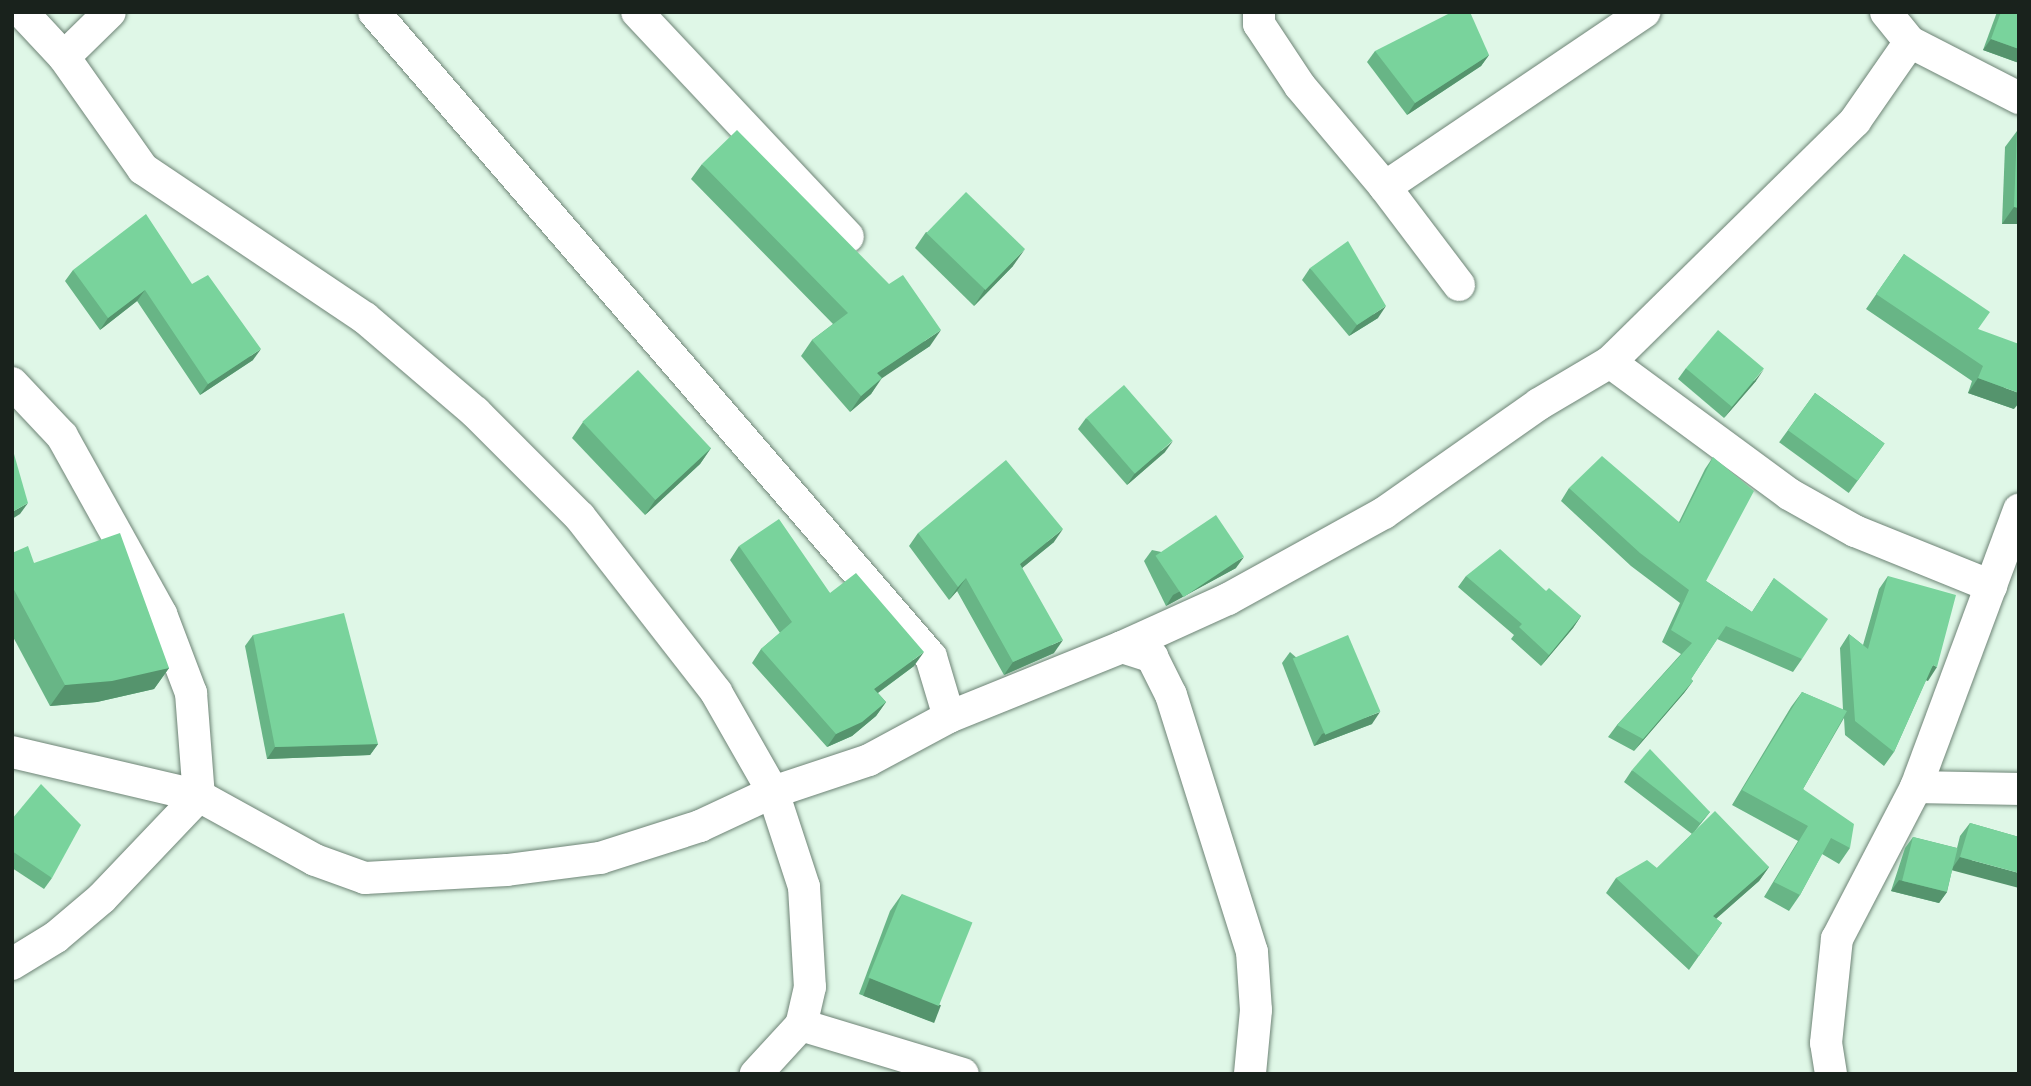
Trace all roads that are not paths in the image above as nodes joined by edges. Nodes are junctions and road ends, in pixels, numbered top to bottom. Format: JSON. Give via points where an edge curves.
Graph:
{"nodes":[{"id":1,"x":22,"y":12,"type":"edge"},
{"id":2,"x":110,"y":12,"type":"edge"},
{"id":3,"x":374,"y":12,"type":"edge"},
{"id":4,"x":637,"y":12,"type":"edge"},
{"id":5,"x":1259,"y":12,"type":"edge"},
{"id":6,"x":1644,"y":12,"type":"edge"},
{"id":7,"x":1886,"y":12,"type":"edge"},
{"id":8,"x":1910,"y":42,"type":"junction"},
{"id":9,"x":64,"y":57,"type":"junction"},
{"id":10,"x":2019,"y":99,"type":"edge"},
{"id":11,"x":1385,"y":187,"type":"junction"},
{"id":12,"x":848,"y":237,"type":"dead end"},
{"id":13,"x":1459,"y":285,"type":"dead end"},
{"id":14,"x":1610,"y":362,"type":"junction"},
{"id":15,"x":12,"y":383,"type":"edge"},
{"id":16,"x":2019,"y":510,"type":"edge"},
{"id":17,"x":1991,"y":586,"type":"junction"},
{"id":18,"x":1122,"y":647,"type":"junction"},
{"id":19,"x":949,"y":717,"type":"junction"},
{"id":20,"x":12,"y":752,"type":"edge"},
{"id":21,"x":1916,"y":787,"type":"junction"},
{"id":22,"x":2019,"y":789,"type":"edge"},
{"id":23,"x":773,"y":792,"type":"junction"},
{"id":24,"x":199,"y":796,"type":"junction"},
{"id":25,"x":12,"y":964,"type":"edge"},
{"id":26,"x":801,"y":1025,"type":"junction"},
{"id":27,"x":756,"y":1074,"type":"edge"},
{"id":28,"x":964,"y":1074,"type":"edge"},
{"id":29,"x":1250,"y":1074,"type":"edge"},
{"id":30,"x":1831,"y":1074,"type":"edge"}],
"edges":[{"from":1,"to":9,"type":"street"},
{"from":2,"to":9,"type":"street"},
{"from":3,"to":19,"type":"street","via":[[931,657]]},
{"from":4,"to":12,"type":"street"},
{"from":5,"to":11,"type":"street","via":[[1259,24],[1300,86]]},
{"from":6,"to":11,"type":"street"},
{"from":7,"to":8,"type":"street"},
{"from":8,"to":10,"type":"street"},
{"from":8,"to":14,"type":"street","via":[[1855,121]]},
{"from":9,"to":23,"type":"street","via":[[143,169],[365,318],[475,412],[580,517],[716,692]]},
{"from":11,"to":13,"type":"street"},
{"from":14,"to":17,"type":"street","via":[[1789,494],[1855,531]]},
{"from":14,"to":18,"type":"street","via":[[1539,404],[1384,513],[1228,598]]},
{"from":15,"to":24,"type":"street","via":[[62,436],[161,614],[191,693]]},
{"from":16,"to":17,"type":"street"},
{"from":17,"to":21,"type":"street"},
{"from":18,"to":19,"type":"street"},
{"from":18,"to":29,"type":"street","via":[[1152,657],[1171,695],[1236,894],[1252,952],[1256,1010]]},
{"from":19,"to":23,"type":"street","via":[[869,760]]},
{"from":20,"to":24,"type":"street"},
{"from":21,"to":22,"type":"street"},
{"from":21,"to":30,"type":"street","via":[[1837,939],[1825,1043]]},
{"from":23,"to":24,"type":"street","via":[[700,826],[600,859],[365,878],[315,860]]},
{"from":23,"to":26,"type":"street","via":[[804,887],[810,988]]},
{"from":24,"to":25,"type":"street","via":[[102,898],[56,937]]},
{"from":26,"to":27,"type":"street"},
{"from":26,"to":28,"type":"street"}]}
